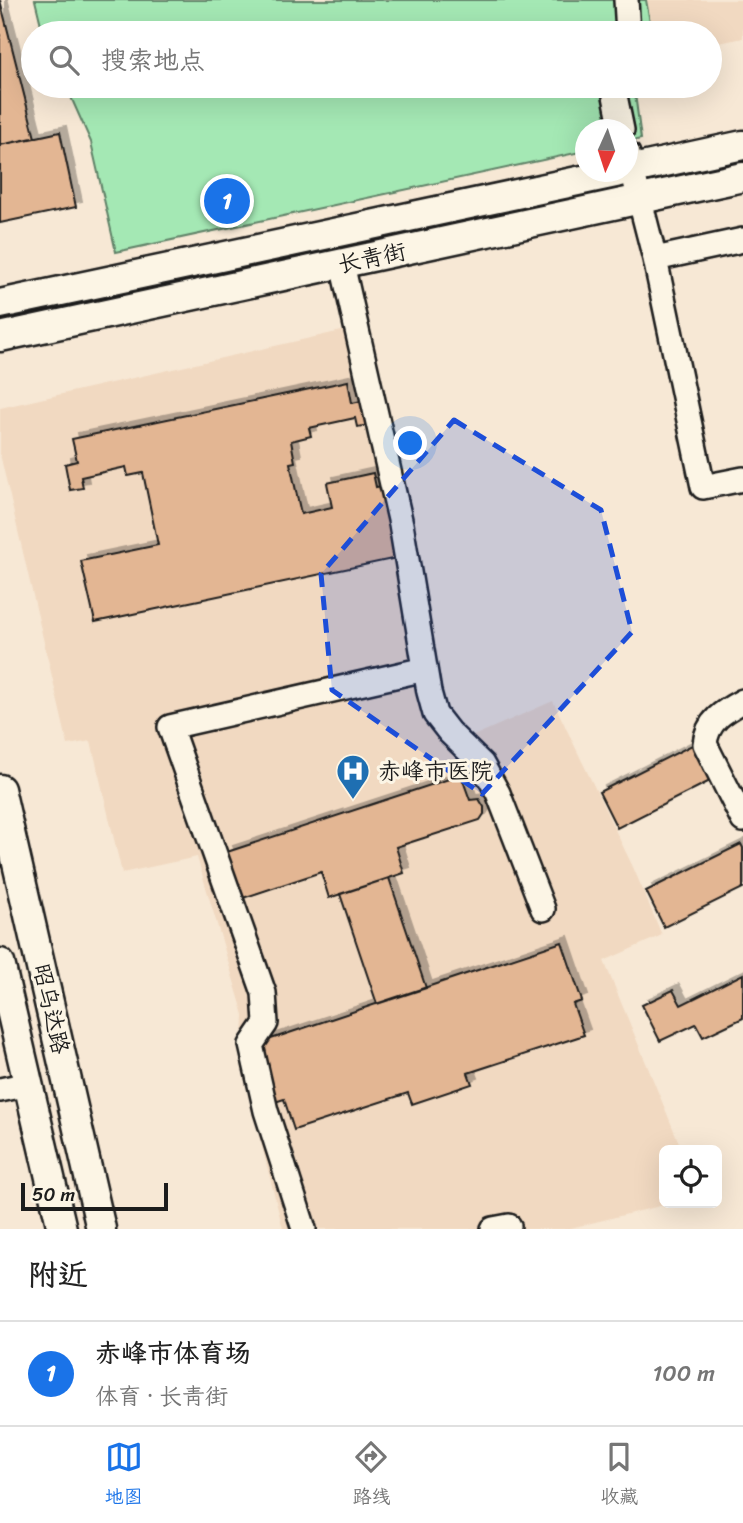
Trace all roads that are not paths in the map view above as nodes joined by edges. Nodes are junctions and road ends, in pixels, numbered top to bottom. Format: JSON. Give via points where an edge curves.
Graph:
{"nodes":[{"id":1,"x":626,"y":0,"type":"edge"},
{"id":2,"x":627,"y":21,"type":"edge"},
{"id":3,"x":615,"y":98,"type":"edge"},
{"id":4,"x":620,"y":119,"type":"edge"},
{"id":5,"x":743,"y":145,"type":"edge"},
{"id":6,"x":638,"y":164,"type":"edge"},
{"id":7,"x":575,"y":177,"type":"edge"},
{"id":8,"x":743,"y":177,"type":"edge"},
{"id":9,"x":632,"y":182,"type":"edge"},
{"id":10,"x":638,"y":200,"type":"junction"},
{"id":11,"x":743,"y":240,"type":"edge"},
{"id":12,"x":655,"y":260,"type":"junction"},
{"id":13,"x":342,"y":264,"type":"junction"},
{"id":14,"x":0,"y":304,"type":"edge"},
{"id":15,"x":0,"y":337,"type":"edge"},
{"id":16,"x":743,"y":480,"type":"edge"},
{"id":17,"x":425,"y":669,"type":"junction"},
{"id":18,"x":743,"y":701,"type":"edge"},
{"id":19,"x":0,"y":789,"type":"edge"},
{"id":20,"x":743,"y":820,"type":"edge"},
{"id":21,"x":543,"y":909,"type":"dead end"},
{"id":22,"x":0,"y":963,"type":"edge"},
{"id":23,"x":29,"y":1084,"type":"junction"},
{"id":24,"x":0,"y":1090,"type":"edge"},
{"id":25,"x":62,"y":1229,"type":"edge"},
{"id":26,"x":101,"y":1229,"type":"edge"},
{"id":27,"x":304,"y":1229,"type":"edge"}],
"edges":[{"from":1,"to":2,"type":"street"},
{"from":3,"to":4,"type":"street"},
{"from":5,"to":6,"type":"main road","name":"长青街"},
{"from":7,"to":14,"type":"main road","name":"长青街"},
{"from":8,"to":10,"type":"main road","name":"长青街"},
{"from":9,"to":10,"type":"street"},
{"from":10,"to":12,"type":"street"},
{"from":10,"to":13,"type":"main road","name":"长青街"},
{"from":11,"to":12,"type":"street"},
{"from":12,"to":16,"type":"street","via":[[703,487]]},
{"from":13,"to":15,"type":"main road","name":"长青街"},
{"from":13,"to":17,"type":"street","via":[[401,524]]},
{"from":17,"to":21,"type":"street","via":[[435,715],[482,764],[498,793]]},
{"from":17,"to":27,"type":"street","via":[[170,727],[264,993],[266,1023],[251,1045],[266,1111]]},
{"from":18,"to":20,"type":"street","via":[[725,710],[706,731],[705,744]]},
{"from":19,"to":26,"type":"main road","name":"昭乌达路"},
{"from":22,"to":23,"type":"main road","name":"昭乌达路"},
{"from":23,"to":24,"type":"street"},
{"from":23,"to":25,"type":"main road","name":"昭乌达路"}]}
